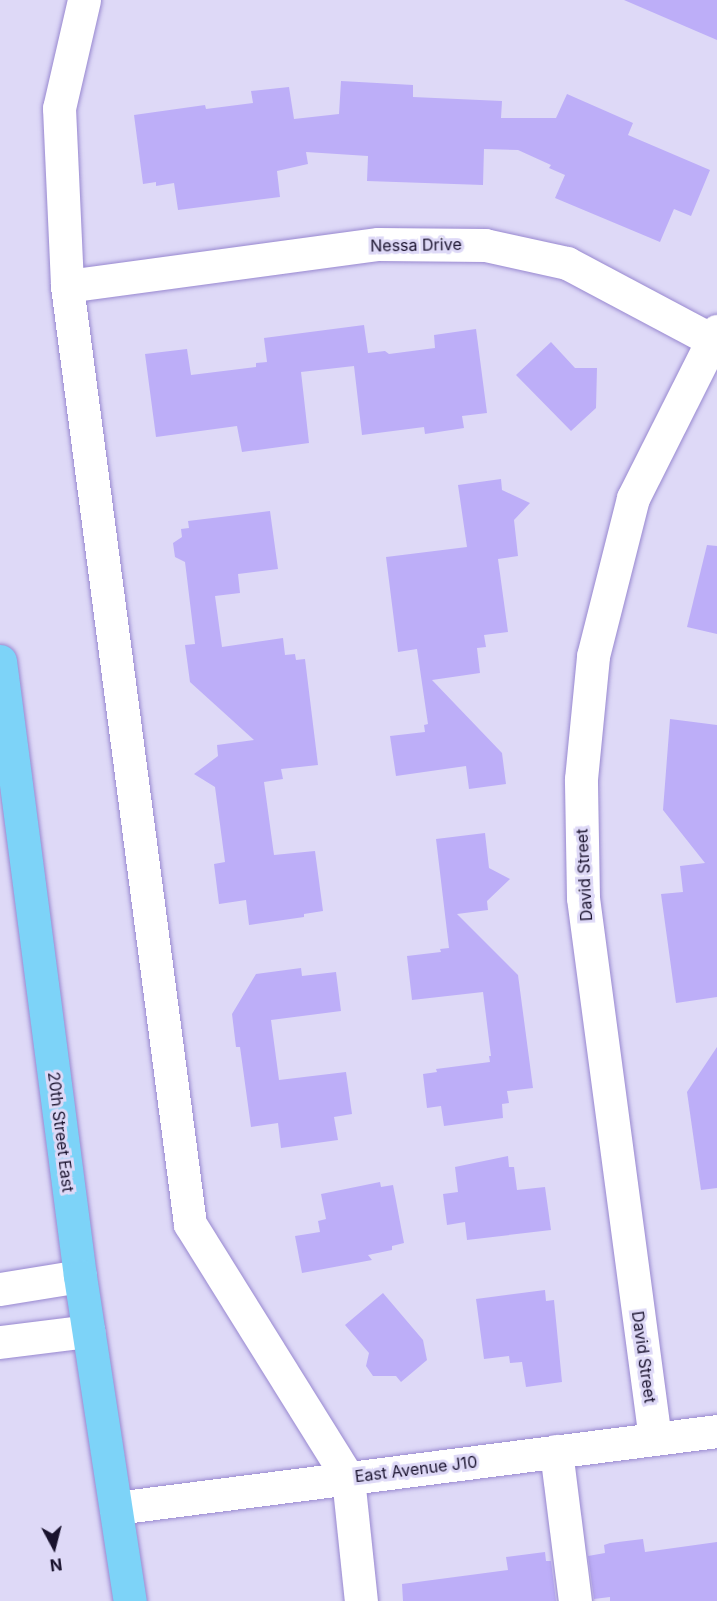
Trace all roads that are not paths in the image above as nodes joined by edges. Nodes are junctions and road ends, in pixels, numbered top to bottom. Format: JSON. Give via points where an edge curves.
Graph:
{"nodes":[{"id":1,"x":84,"y":0,"type":"edge"},
{"id":2,"x":66,"y":286,"type":"junction"},
{"id":3,"x":714,"y":335,"type":"edge"},
{"id":4,"x":0,"y":661,"type":"edge"},
{"id":5,"x":80,"y":1276,"type":"junction"},
{"id":6,"x":0,"y":1289,"type":"edge"},
{"id":7,"x":88,"y":1331,"type":"junction"},
{"id":8,"x":0,"y":1342,"type":"edge"},
{"id":9,"x":717,"y":1431,"type":"edge"},
{"id":10,"x":655,"y":1439,"type":"junction"},
{"id":11,"x":556,"y":1451,"type":"junction"},
{"id":12,"x":348,"y":1478,"type":"junction"},
{"id":13,"x":116,"y":1508,"type":"junction"},
{"id":14,"x":130,"y":1601,"type":"edge"},
{"id":15,"x":361,"y":1601,"type":"edge"},
{"id":16,"x":575,"y":1601,"type":"edge"}],
"edges":[{"from":1,"to":2,"type":"street","via":[[58,108]]},
{"from":2,"to":3,"type":"street","name":"Nessa Drive","via":[[378,244],[485,245],[567,263]]},
{"from":2,"to":12,"type":"street","via":[[190,1224]]},
{"from":3,"to":10,"type":"street","name":"David Street","via":[[633,498],[593,656],[581,779],[583,898]]},
{"from":4,"to":5,"type":"main road","name":"20th Street East"},
{"from":5,"to":6,"type":"street"},
{"from":5,"to":7,"type":"main road","name":"20th Street East"},
{"from":7,"to":8,"type":"street"},
{"from":7,"to":13,"type":"main road","name":"20th Street East"},
{"from":9,"to":10,"type":"street","name":"East Avenue J10"},
{"from":10,"to":11,"type":"street","name":"East Avenue J10"},
{"from":11,"to":12,"type":"street","name":"East Avenue J10"},
{"from":11,"to":16,"type":"street"},
{"from":12,"to":13,"type":"street","name":"East Avenue J10"},
{"from":12,"to":15,"type":"street"},
{"from":13,"to":14,"type":"main road","name":"20th Street East"}]}
